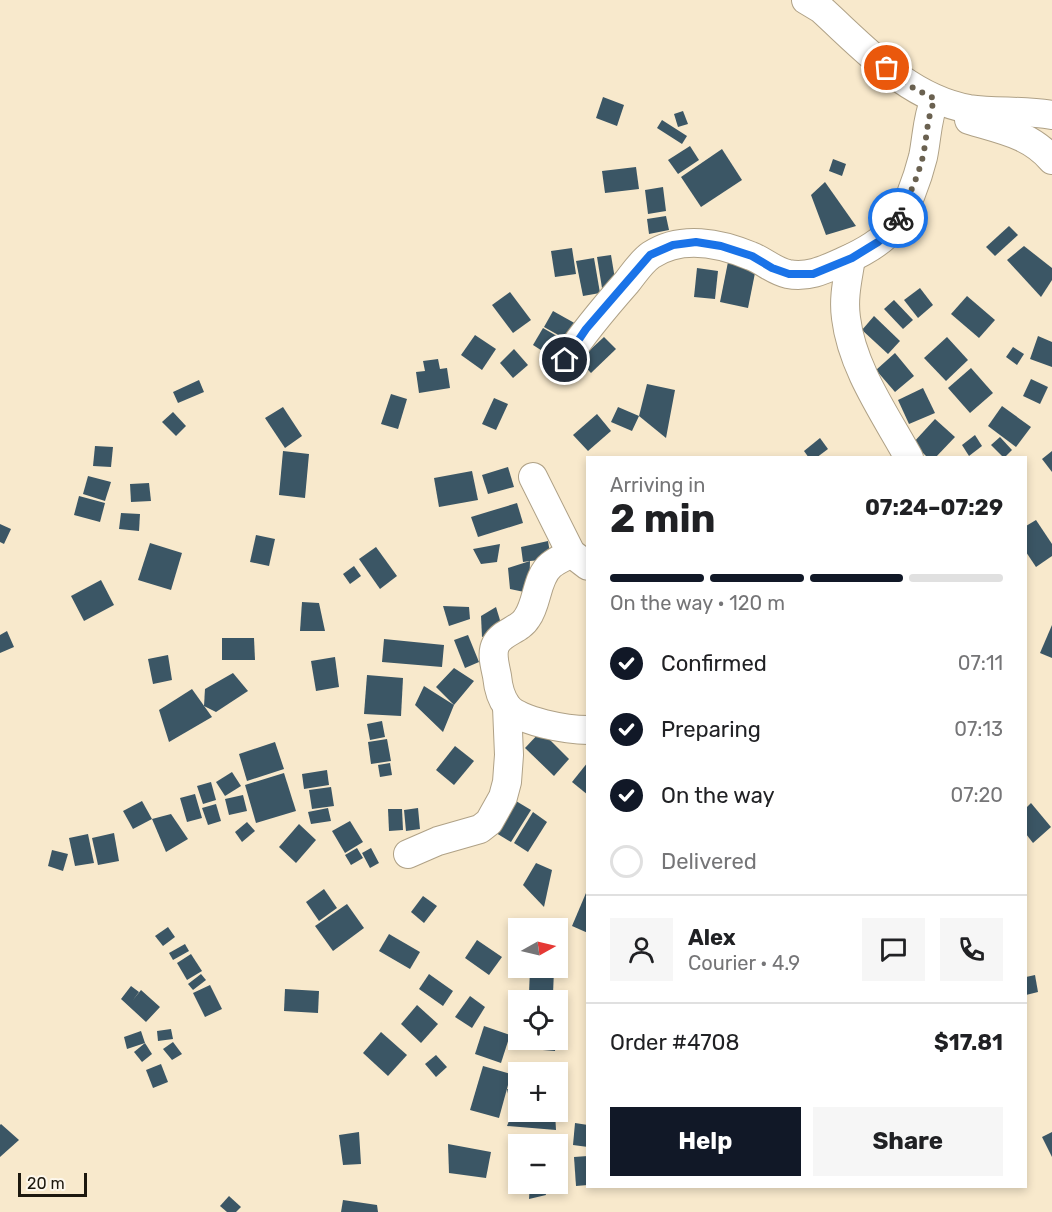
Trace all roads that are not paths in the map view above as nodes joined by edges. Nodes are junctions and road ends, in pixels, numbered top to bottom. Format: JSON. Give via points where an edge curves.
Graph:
{"nodes":[{"id":1,"x":806,"y":0,"type":"edge"},
{"id":2,"x":933,"y":104,"type":"junction"},
{"id":3,"x":1052,"y":115,"type":"edge"},
{"id":4,"x":1052,"y":160,"type":"edge"},
{"id":5,"x":852,"y":258,"type":"junction"},
{"id":6,"x":565,"y":360,"type":"dead end"},
{"id":7,"x":908,"y":456,"type":"edge"},
{"id":8,"x":533,"y":477,"type":"dead end"},
{"id":9,"x":580,"y":560,"type":"edge"},
{"id":10,"x":507,"y":706,"type":"junction"},
{"id":11,"x":586,"y":730,"type":"edge"},
{"id":12,"x":408,"y":854,"type":"dead end"}],
"edges":[{"from":1,"to":2,"type":"street"},
{"from":2,"to":3,"type":"street"},
{"from":2,"to":4,"type":"street","via":[[1021,136],[1037,144]]},
{"from":2,"to":5,"type":"street","via":[[923,157],[894,227]]},
{"from":5,"to":6,"type":"street","via":[[813,274],[789,274],[721,246],[696,242],[673,245],[650,255],[586,329]]},
{"from":5,"to":7,"type":"street","via":[[845,290],[852,347]]},
{"from":8,"to":9,"type":"street"},
{"from":9,"to":10,"type":"street","via":[[550,566],[543,575],[532,611],[494,647],[499,691]]},
{"from":10,"to":11,"type":"street","via":[[518,716]]},
{"from":10,"to":12,"type":"street","via":[[507,782],[489,822],[480,829]]}]}
